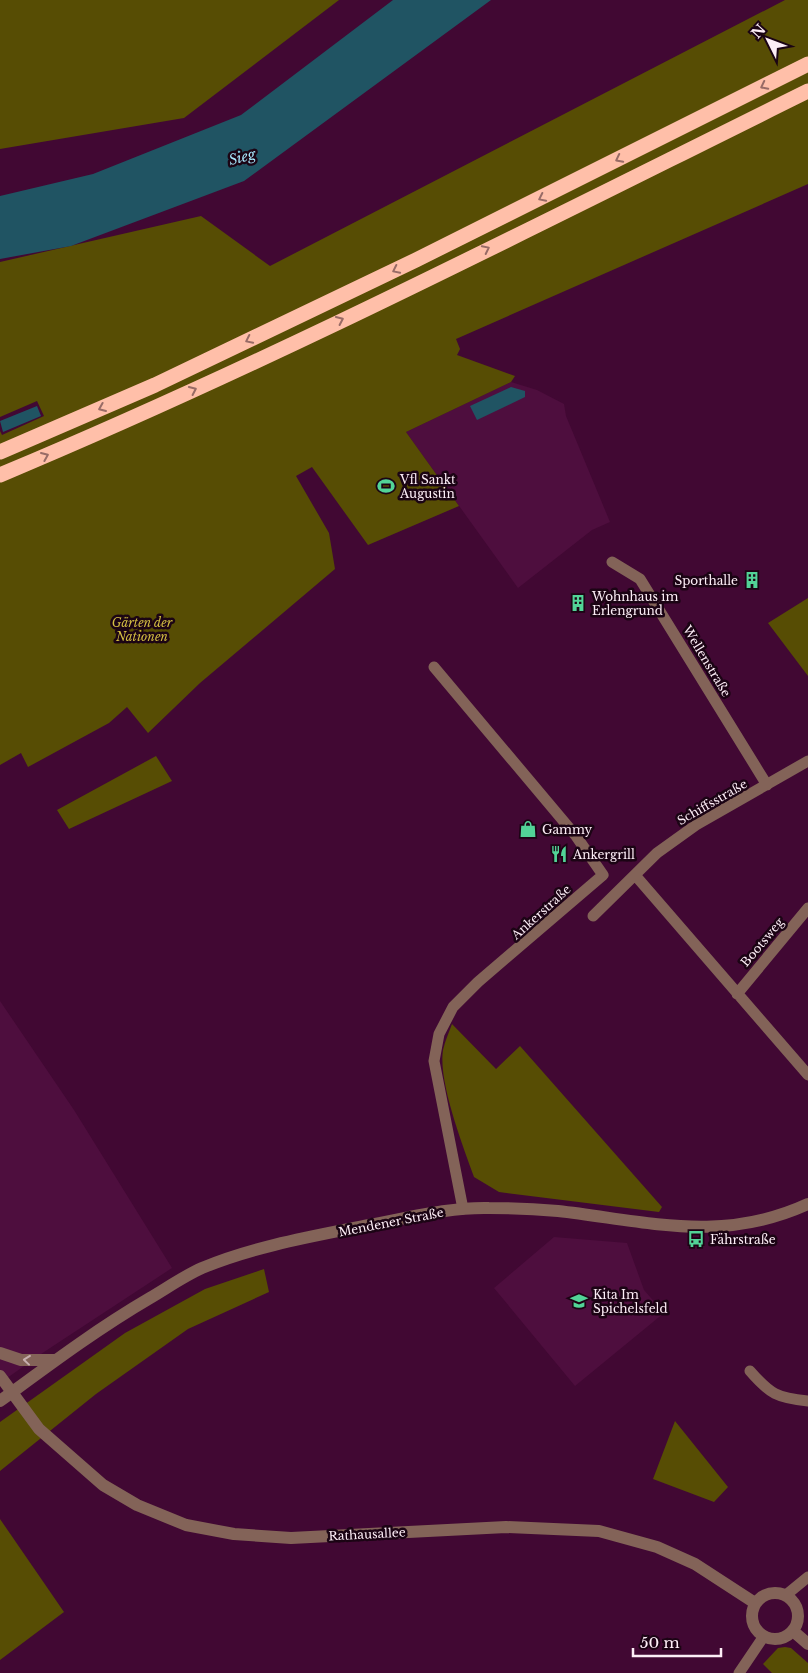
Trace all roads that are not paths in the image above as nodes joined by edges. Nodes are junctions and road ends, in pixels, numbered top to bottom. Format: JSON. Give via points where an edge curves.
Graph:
{"nodes":[{"id":1,"x":808,"y":64,"type":"edge"},
{"id":2,"x":808,"y":91,"type":"edge"},
{"id":3,"x":808,"y":101,"type":"edge"},
{"id":4,"x":761,"y":115,"type":"junction"},
{"id":5,"x":0,"y":452,"type":"edge"},
{"id":6,"x":0,"y":475,"type":"edge"},
{"id":7,"x":612,"y":562,"type":"dead end"},
{"id":8,"x":434,"y":667,"type":"dead end"},
{"id":9,"x":808,"y":761,"type":"edge"},
{"id":10,"x":767,"y":785,"type":"junction"},
{"id":11,"x":634,"y":875,"type":"junction"},
{"id":12,"x":808,"y":908,"type":"edge"},
{"id":13,"x":593,"y":916,"type":"dead end"},
{"id":14,"x":736,"y":994,"type":"junction"},
{"id":15,"x":808,"y":1074,"type":"edge"},
{"id":16,"x":808,"y":1204,"type":"edge"},
{"id":17,"x":463,"y":1210,"type":"junction"},
{"id":18,"x":0,"y":1354,"type":"edge"},
{"id":19,"x":54,"y":1360,"type":"junction"},
{"id":20,"x":750,"y":1371,"type":"dead end"},
{"id":21,"x":0,"y":1376,"type":"edge"},
{"id":22,"x":11,"y":1393,"type":"junction"},
{"id":23,"x":808,"y":1400,"type":"edge"},
{"id":24,"x":0,"y":1401,"type":"edge"},
{"id":25,"x":808,"y":1577,"type":"edge"},
{"id":26,"x":786,"y":1594,"type":"junction"},
{"id":27,"x":756,"y":1602,"type":"junction"},
{"id":28,"x":793,"y":1631,"type":"junction"},
{"id":29,"x":764,"y":1636,"type":"junction"},
{"id":30,"x":808,"y":1644,"type":"edge"},
{"id":31,"x":739,"y":1673,"type":"edge"}],
"edges":[{"from":1,"to":5,"type":"highway","one_way":true,"via":[[416,260],[156,385]]},
{"from":2,"to":4,"type":"highway"},
{"from":3,"to":4,"type":"highway"},
{"from":6,"to":4,"type":"highway","one_way":true,"via":[[116,426],[233,371]]},
{"from":7,"to":10,"type":"street","name":"Wellenstraße","via":[[640,580]]},
{"from":8,"to":17,"type":"street","name":"Ankerstraße","via":[[576,836],[602,875],[478,982],[453,1007],[439,1034],[434,1061]]},
{"from":9,"to":10,"type":"street","name":"Schiffsstraße"},
{"from":10,"to":11,"type":"street","name":"Schiffsstraße","via":[[696,825]]},
{"from":11,"to":13,"type":"street","name":"Schiffsstraße"},
{"from":11,"to":14,"type":"street"},
{"from":12,"to":14,"type":"street","name":"Bootsweg"},
{"from":14,"to":15,"type":"street"},
{"from":16,"to":17,"type":"street","name":"Mendener Straße","via":[[770,1219],[734,1226],[696,1228],[556,1211]]},
{"from":17,"to":19,"type":"street","name":"Mendener Straße","via":[[354,1228],[239,1254],[190,1274]]},
{"from":19,"to":18,"type":"street","one_way":true,"via":[[31,1361]]},
{"from":19,"to":22,"type":"street","name":"Mendener Straße"},
{"from":20,"to":23,"type":"street","via":[[767,1392]]},
{"from":21,"to":22,"type":"street","name":"Rathausallee"},
{"from":22,"to":24,"type":"street","name":"Mendener Straße"},
{"from":22,"to":27,"type":"street","name":"Rathausallee","via":[[38,1428],[103,1485],[137,1505],[186,1525],[234,1534],[291,1538],[506,1527],[599,1531],[658,1547],[695,1564]]},
{"from":25,"to":26,"type":"street"},
{"from":26,"to":27,"type":"street","via":[[772,1592]]},
{"from":26,"to":28,"type":"street","via":[[798,1611],[799,1618]]},
{"from":27,"to":29,"type":"street","via":[[752,1609],[753,1625]]},
{"from":28,"to":29,"type":"street","via":[[783,1638]]},
{"from":28,"to":30,"type":"street"},
{"from":29,"to":31,"type":"street"}]}
